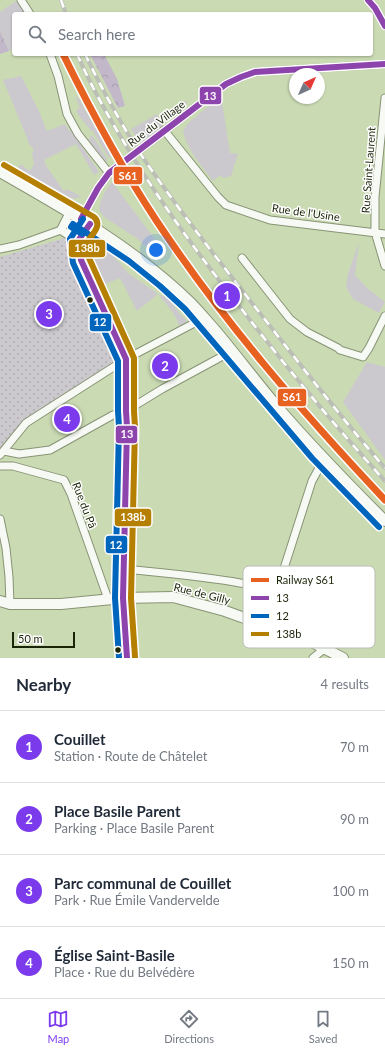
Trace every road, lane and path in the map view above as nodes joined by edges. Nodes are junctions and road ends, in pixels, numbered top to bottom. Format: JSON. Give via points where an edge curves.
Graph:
{"nodes":[{"id":1,"x":21,"y":0,"type":"edge"},
{"id":2,"x":368,"y":0,"type":"edge"},
{"id":3,"x":29,"y":12,"type":"edge"},
{"id":4,"x":385,"y":26,"type":"edge"},
{"id":5,"x":51,"y":56,"type":"edge"},
{"id":6,"x":385,"y":64,"type":"edge"},
{"id":7,"x":385,"y":98,"type":"edge"},
{"id":8,"x":164,"y":130,"type":"junction"},
{"id":9,"x":0,"y":172,"type":"edge"},
{"id":10,"x":109,"y":173,"type":"junction"},
{"id":11,"x":70,"y":212,"type":"junction"},
{"id":12,"x":85,"y":222,"type":"junction"},
{"id":13,"x":61,"y":230,"type":"junction"},
{"id":14,"x":375,"y":232,"type":"junction"},
{"id":15,"x":385,"y":234,"type":"edge"},
{"id":16,"x":78,"y":241,"type":"junction"},
{"id":17,"x":0,"y":248,"type":"edge"},
{"id":18,"x":242,"y":258,"type":"dead end"},
{"id":19,"x":385,"y":266,"type":"edge"},
{"id":20,"x":385,"y":316,"type":"edge"},
{"id":21,"x":204,"y":318,"type":"junction"},
{"id":22,"x":232,"y":351,"type":"junction"},
{"id":23,"x":126,"y":359,"type":"junction"},
{"id":24,"x":126,"y":411,"type":"junction"},
{"id":25,"x":2,"y":453,"type":"edge"},
{"id":26,"x":324,"y":459,"type":"junction"},
{"id":27,"x":0,"y":466,"type":"edge"},
{"id":28,"x":0,"y":519,"type":"edge"},
{"id":29,"x":385,"y":521,"type":"edge"},
{"id":30,"x":285,"y":566,"type":"edge"},
{"id":31,"x":124,"y":569,"type":"junction"},
{"id":32,"x":243,"y":583,"type":"edge"},
{"id":33,"x":123,"y":598,"type":"junction"},
{"id":34,"x":108,"y":599,"type":"junction"},
{"id":35,"x":5,"y":603,"type":"edge"},
{"id":36,"x":243,"y":617,"type":"edge"},
{"id":37,"x":324,"y":649,"type":"joint"},
{"id":38,"x":127,"y":658,"type":"edge"},
{"id":39,"x":313,"y":658,"type":"edge"},
{"id":40,"x":343,"y":658,"type":"edge"}],
"edges":[{"from":1,"to":3,"type":"street"},
{"from":2,"to":4,"type":"street"},
{"from":5,"to":10,"type":"street","via":[[67,114],[78,134]]},
{"from":6,"to":8,"type":"street","name":"Rue du Village","via":[[255,72],[226,84]]},
{"from":7,"to":14,"type":"street","name":"Rue Saint-Laurent","via":[[375,197]]},
{"from":8,"to":10,"type":"street","name":"Rue du Village"},
{"from":8,"to":14,"type":"street","name":"Rue de l'Usine","via":[[226,205],[270,220]]},
{"from":9,"to":11,"type":"main road"},
{"from":10,"to":12,"type":"street","name":"Rue du Village","via":[[98,188]]},
{"from":11,"to":12,"type":"main road"},
{"from":11,"to":13,"type":"street"},
{"from":12,"to":16,"type":"street"},
{"from":12,"to":21,"type":"main road","via":[[134,255],[191,303]]},
{"from":13,"to":16,"type":"street"},
{"from":13,"to":17,"type":"street","via":[[19,245]]},
{"from":14,"to":15,"type":"street","name":"Rue de l'Usine"},
{"from":14,"to":19,"type":"street","name":"Rue Saint-Laurent"},
{"from":16,"to":23,"type":"street","via":[[82,260]]},
{"from":18,"to":20,"type":"street","via":[[290,319],[307,332],[340,350],[363,357]]},
{"from":21,"to":22,"type":"main road"},
{"from":21,"to":23,"type":"street"},
{"from":22,"to":24,"type":"street"},
{"from":22,"to":26,"type":"main road"},
{"from":23,"to":24,"type":"street"},
{"from":23,"to":25,"type":"street","via":[[26,423]]},
{"from":24,"to":25,"type":"street","via":[[113,415],[50,450],[19,454]]},
{"from":24,"to":31,"type":"street"},
{"from":26,"to":29,"type":"main road"},
{"from":26,"to":30,"type":"street","via":[[312,481]]},
{"from":27,"to":34,"type":"street","name":"Rue du Pâ","via":[[13,466],[64,480]]},
{"from":28,"to":35,"type":"street","via":[[9,577]]},
{"from":31,"to":32,"type":"street"},
{"from":31,"to":33,"type":"street"},
{"from":33,"to":34,"type":"main road","name":"Rue de Gilly"},
{"from":33,"to":36,"type":"main road","name":"Rue de Gilly","via":[[173,596]]},
{"from":33,"to":38,"type":"street"},
{"from":34,"to":35,"type":"main road","name":"Rue de Gilly","via":[[60,604]]},
{"from":37,"to":39,"type":"street"},
{"from":37,"to":40,"type":"main road","name":"Rue de Gilly"}]}
